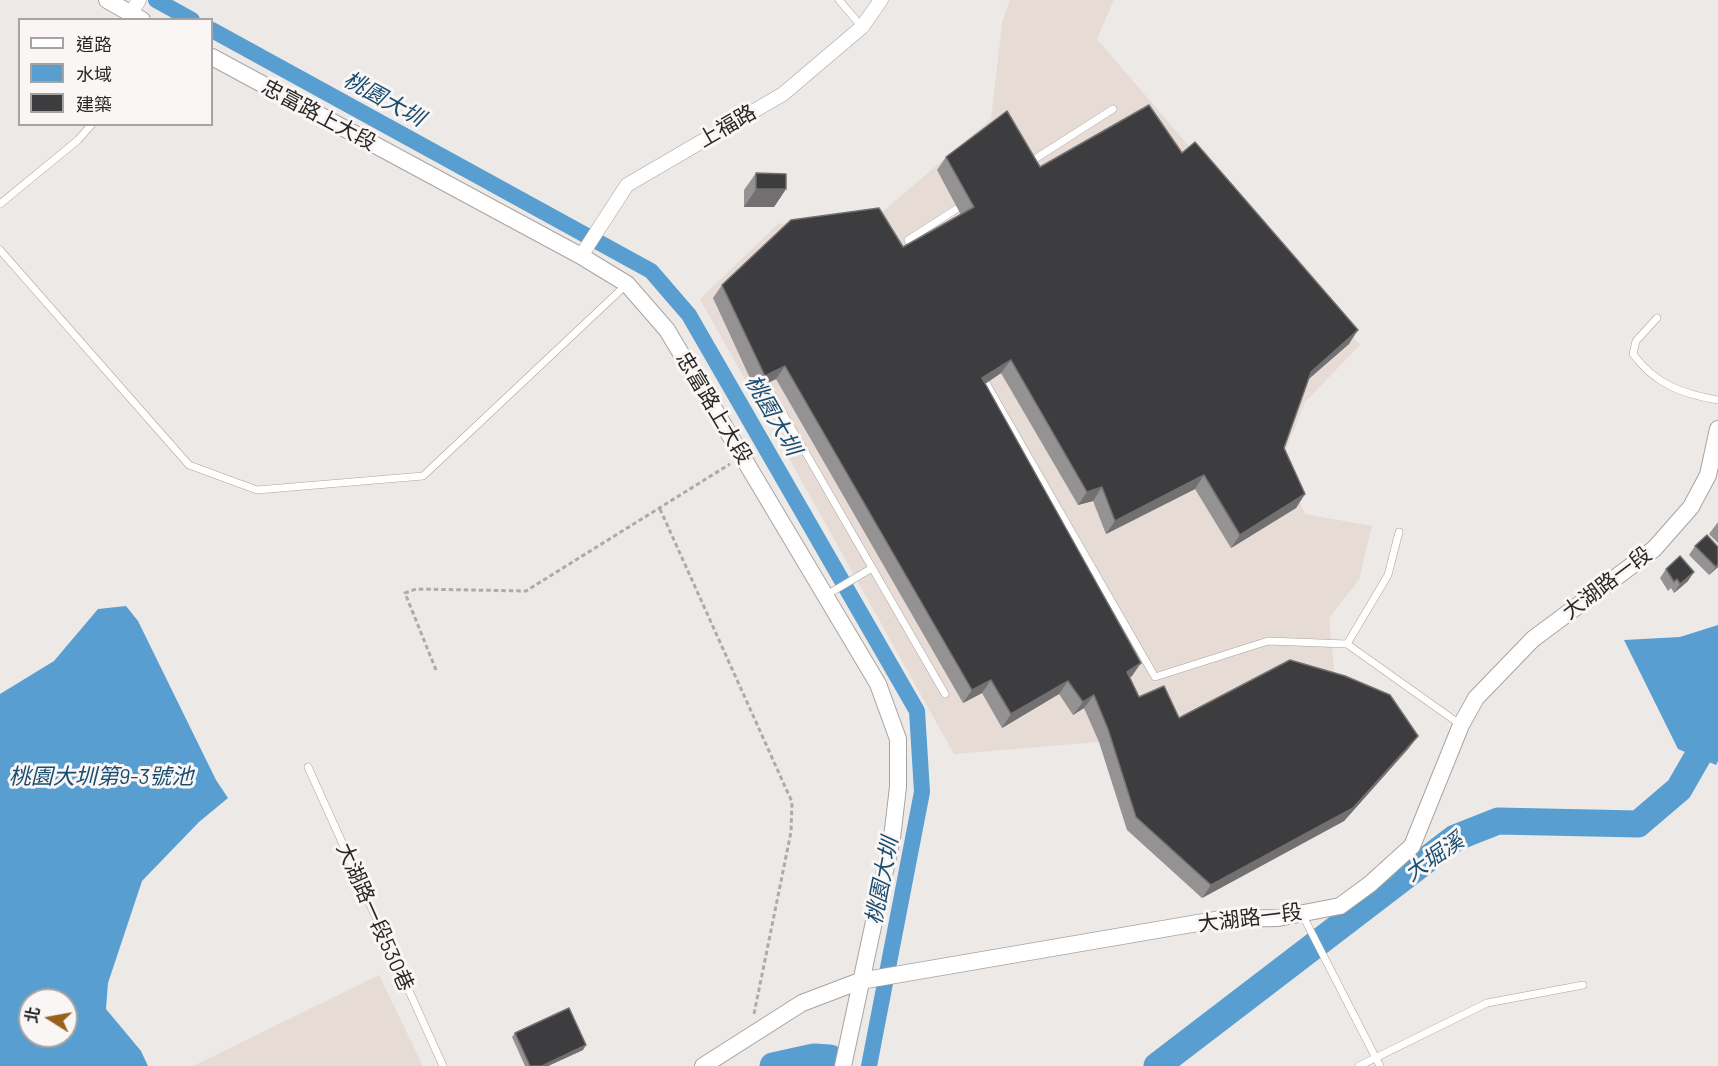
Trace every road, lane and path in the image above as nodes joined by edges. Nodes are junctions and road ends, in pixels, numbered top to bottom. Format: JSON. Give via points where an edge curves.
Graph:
{"nodes":[{"id":1,"x":107,"y":0,"type":"edge"},
{"id":2,"x":840,"y":0,"type":"edge"},
{"id":3,"x":881,"y":0,"type":"edge"},
{"id":4,"x":138,"y":9,"type":"edge"},
{"id":5,"x":862,"y":27,"type":"junction"},
{"id":6,"x":213,"y":58,"type":"edge"},
{"id":7,"x":1113,"y":109,"type":"dead end"},
{"id":8,"x":90,"y":126,"type":"edge"},
{"id":9,"x":1023,"y":166,"type":"edge"},
{"id":10,"x":0,"y":204,"type":"edge"},
{"id":11,"x":958,"y":208,"type":"dead end"},
{"id":12,"x":914,"y":249,"type":"edge"},
{"id":13,"x":0,"y":250,"type":"edge"},
{"id":14,"x":584,"y":251,"type":"junction"},
{"id":15,"x":627,"y":284,"type":"junction"},
{"id":16,"x":1658,"y":318,"type":"dead end"},
{"id":17,"x":986,"y":383,"type":"edge"},
{"id":18,"x":770,"y":391,"type":"dead end"},
{"id":19,"x":1718,"y":400,"type":"edge"},
{"id":20,"x":1718,"y":429,"type":"edge"},
{"id":21,"x":742,"y":456,"type":"junction"},
{"id":22,"x":660,"y":509,"type":"junction"},
{"id":23,"x":1399,"y":532,"type":"dead end"},
{"id":24,"x":872,"y":568,"type":"junction"},
{"id":25,"x":828,"y":595,"type":"junction"},
{"id":26,"x":1347,"y":644,"type":"junction"},
{"id":27,"x":436,"y":670,"type":"dead end"},
{"id":28,"x":945,"y":694,"type":"dead end"},
{"id":29,"x":1461,"y":725,"type":"junction"},
{"id":30,"x":308,"y":767,"type":"dead end"},
{"id":31,"x":1302,"y":914,"type":"junction"},
{"id":32,"x":860,"y":981,"type":"junction"},
{"id":33,"x":1583,"y":985,"type":"dead end"},
{"id":34,"x":749,"y":1036,"type":"junction"},
{"id":35,"x":1375,"y":1058,"type":"junction"},
{"id":36,"x":443,"y":1066,"type":"edge"},
{"id":37,"x":703,"y":1066,"type":"edge"},
{"id":38,"x":843,"y":1066,"type":"edge"},
{"id":39,"x":1359,"y":1066,"type":"edge"},
{"id":40,"x":1380,"y":1066,"type":"edge"}],
"edges":[{"from":1,"to":4,"type":"street"},
{"from":2,"to":5,"type":"lane"},
{"from":3,"to":5,"type":"street","name":"上福路"},
{"from":5,"to":14,"type":"street","name":"上福路","via":[[783,94],[627,184]]},
{"from":6,"to":14,"type":"street","name":"忠富路上大段"},
{"from":7,"to":9,"type":"lane"},
{"from":8,"to":10,"type":"lane"},
{"from":11,"to":12,"type":"lane","via":[[908,240]]},
{"from":13,"to":15,"type":"lane","via":[[189,465],[257,490],[423,476]]},
{"from":14,"to":15,"type":"street","name":"忠富路上大段"},
{"from":15,"to":21,"type":"street","name":"忠富路上大段","via":[[667,330]]},
{"from":16,"to":19,"type":"lane","via":[[1636,341],[1633,354],[1656,377],[1683,394]]},
{"from":17,"to":26,"type":"lane","via":[[1155,677],[1268,641]]},
{"from":18,"to":24,"type":"lane"},
{"from":20,"to":29,"type":"street","name":"大湖路一段","via":[[1708,475],[1691,507],[1654,549],[1533,639],[1476,698]]},
{"from":21,"to":22,"type":"path"},
{"from":21,"to":25,"type":"street","name":"忠富路上大段"},
{"from":22,"to":27,"type":"path","via":[[526,591],[416,589],[405,593]]},
{"from":22,"to":34,"type":"path","via":[[792,802],[791,832]]},
{"from":23,"to":26,"type":"lane","via":[[1388,575]]},
{"from":24,"to":25,"type":"lane"},
{"from":24,"to":28,"type":"lane"},
{"from":25,"to":32,"type":"street","name":"忠富路上大段","via":[[878,684],[898,739],[892,838]]},
{"from":26,"to":29,"type":"lane"},
{"from":29,"to":31,"type":"street","name":"大湖路一段","via":[[1412,846],[1340,906]]},
{"from":30,"to":36,"type":"lane","name":"大湖路一段530巷"},
{"from":31,"to":32,"type":"street","name":"大湖路一段","via":[[1221,919]]},
{"from":31,"to":35,"type":"lane"},
{"from":32,"to":34,"type":"street","name":"大湖路一段","via":[[802,1003]]},
{"from":32,"to":38,"type":"street","name":"忠富路上大段"},
{"from":33,"to":35,"type":"lane","via":[[1486,1003]]},
{"from":34,"to":37,"type":"street","name":"大湖路一段"},
{"from":35,"to":39,"type":"lane"},
{"from":35,"to":40,"type":"lane"}]}
